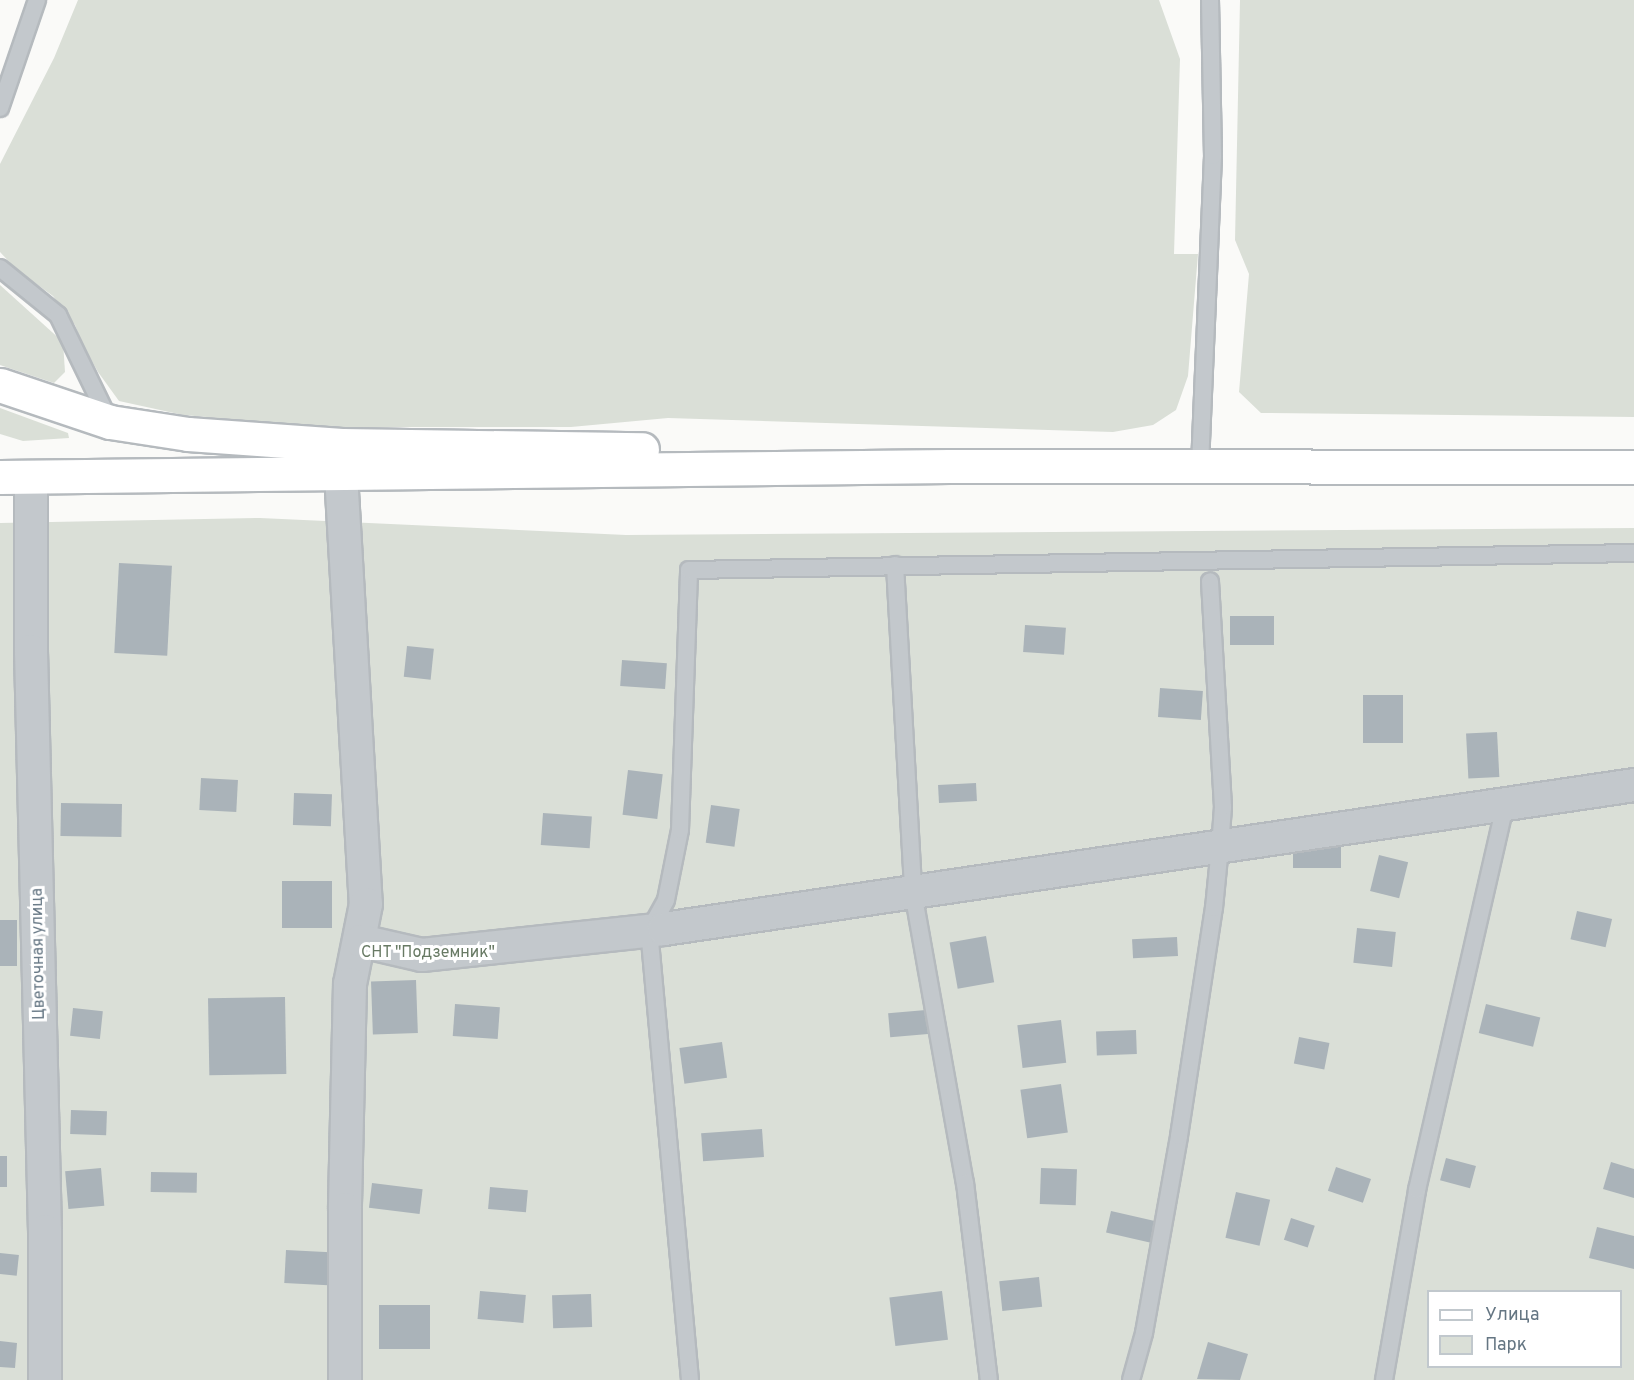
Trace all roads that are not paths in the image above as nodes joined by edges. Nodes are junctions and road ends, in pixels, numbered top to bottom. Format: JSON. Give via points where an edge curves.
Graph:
{"nodes":[{"id":1,"x":37,"y":0,"type":"edge"},
{"id":2,"x":1210,"y":0,"type":"edge"},
{"id":3,"x":0,"y":108,"type":"edge"},
{"id":4,"x":0,"y":268,"type":"edge"},
{"id":5,"x":0,"y":385,"type":"edge"},
{"id":6,"x":110,"y":422,"type":"junction"},
{"id":7,"x":949,"y":466,"type":"junction"},
{"id":8,"x":1200,"y":466,"type":"junction"},
{"id":9,"x":1634,"y":467,"type":"edge"},
{"id":10,"x":341,"y":474,"type":"junction"},
{"id":11,"x":15,"y":477,"type":"edge"},
{"id":12,"x":1634,"y":553,"type":"edge"},
{"id":13,"x":895,"y":565,"type":"junction"},
{"id":14,"x":1210,"y":581,"type":"dead end"},
{"id":15,"x":1634,"y":785,"type":"edge"},
{"id":16,"x":1505,"y":806,"type":"junction"},
{"id":17,"x":1220,"y":847,"type":"junction"},
{"id":18,"x":913,"y":892,"type":"junction"},
{"id":19,"x":649,"y":931,"type":"junction"},
{"id":20,"x":361,"y":941,"type":"junction"},
{"id":21,"x":45,"y":1380,"type":"edge"},
{"id":22,"x":345,"y":1380,"type":"edge"},
{"id":23,"x":690,"y":1380,"type":"edge"},
{"id":24,"x":989,"y":1380,"type":"edge"},
{"id":25,"x":1131,"y":1380,"type":"edge"},
{"id":26,"x":1384,"y":1380,"type":"edge"}],
"edges":[{"from":1,"to":3,"type":"lane"},
{"from":2,"to":8,"type":"lane","via":[[1213,156]]},
{"from":4,"to":6,"type":"lane","via":[[58,315]]},
{"from":5,"to":6,"type":"main road"},
{"from":6,"to":7,"type":"main road","via":[[188,434],[342,445],[726,450]]},
{"from":7,"to":8,"type":"main road"},
{"from":7,"to":10,"type":"main road"},
{"from":8,"to":9,"type":"main road"},
{"from":10,"to":11,"type":"main road"},
{"from":10,"to":20,"type":"street","via":[[366,904]]},
{"from":11,"to":21,"type":"street","name":"Цветочная улица","via":[[31,528]]},
{"from":12,"to":13,"type":"lane"},
{"from":13,"to":18,"type":"lane"},
{"from":13,"to":19,"type":"lane","via":[[689,570],[680,830],[666,900]]},
{"from":14,"to":17,"type":"lane","via":[[1223,807]]},
{"from":15,"to":16,"type":"street"},
{"from":16,"to":17,"type":"street"},
{"from":16,"to":26,"type":"lane","via":[[1417,1190]]},
{"from":17,"to":18,"type":"street"},
{"from":17,"to":25,"type":"lane","via":[[1179,1136],[1144,1333]]},
{"from":18,"to":19,"type":"street"},
{"from":18,"to":24,"type":"lane","via":[[965,1183]]},
{"from":19,"to":20,"type":"street","via":[[422,955]]},
{"from":19,"to":23,"type":"lane"},
{"from":20,"to":22,"type":"street","via":[[350,984]]}]}
